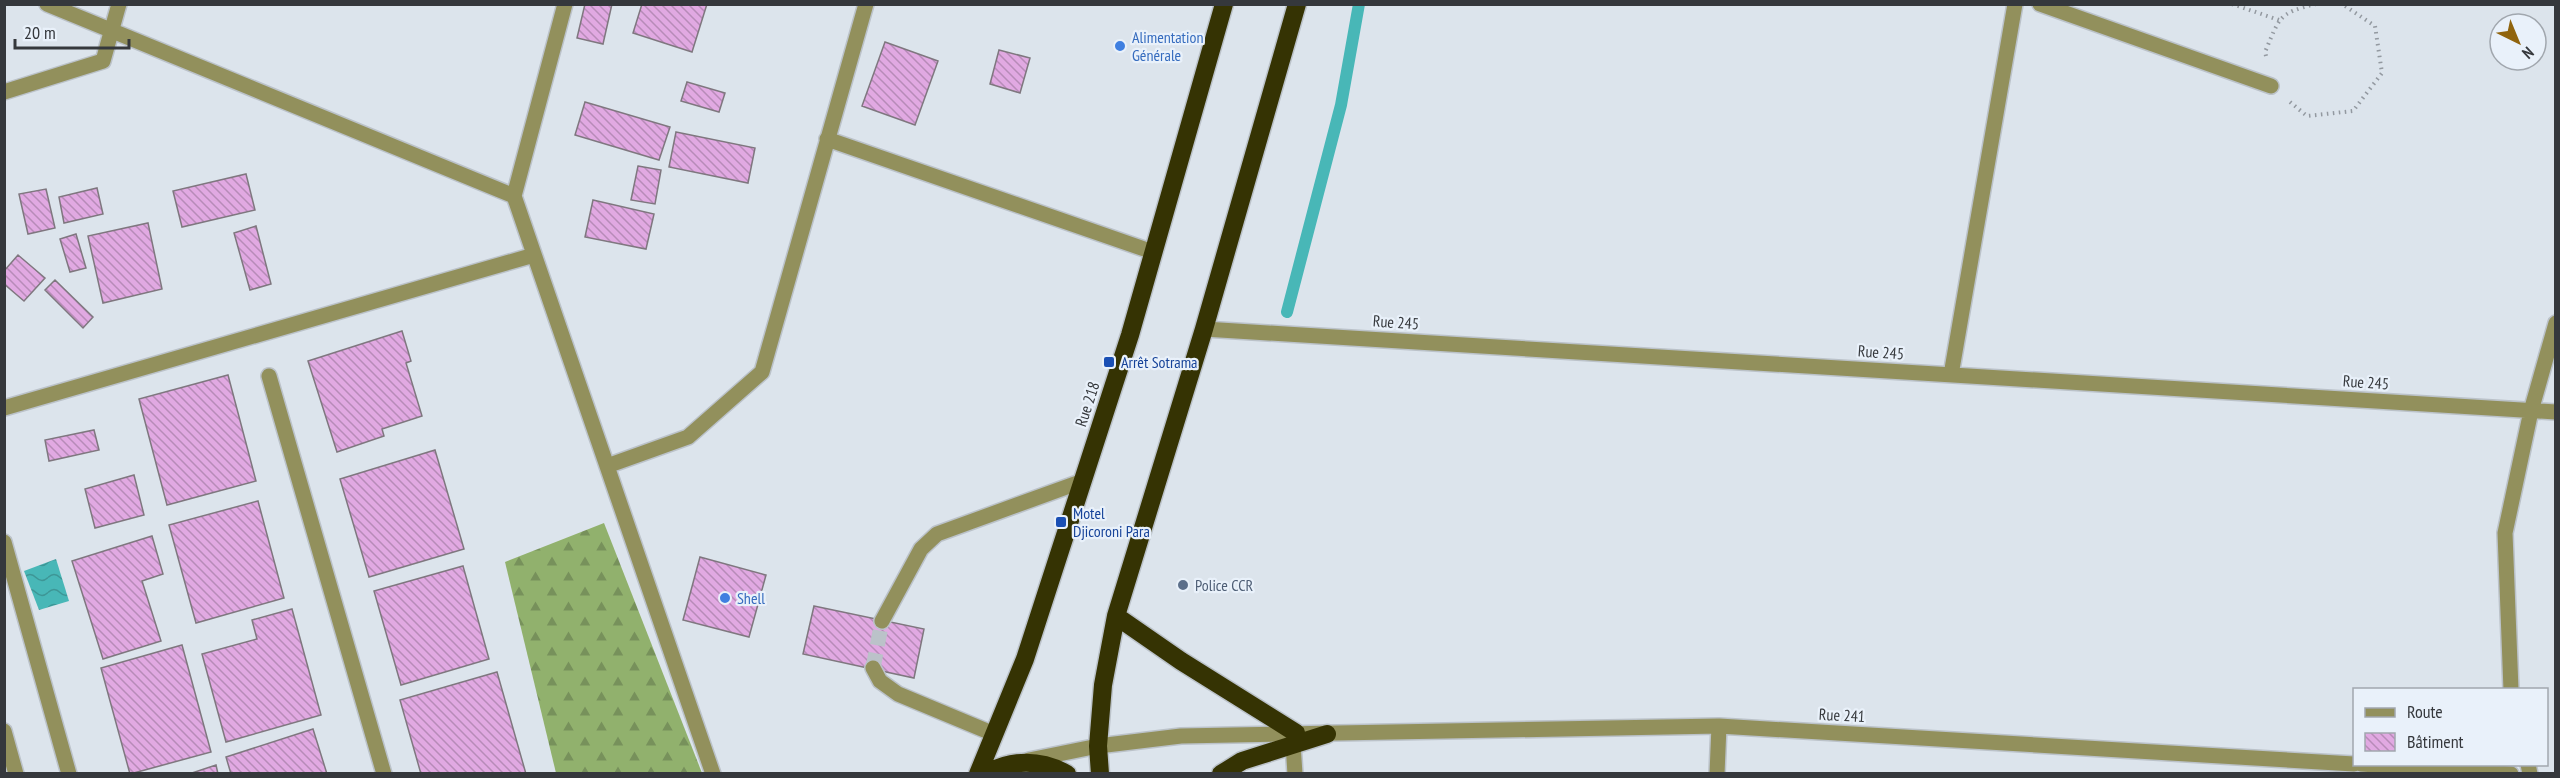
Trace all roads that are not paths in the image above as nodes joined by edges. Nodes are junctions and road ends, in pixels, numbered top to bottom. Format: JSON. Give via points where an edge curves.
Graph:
{"nodes":[{"id":1,"x":47,"y":4,"type":"edge"},
{"id":2,"x":119,"y":4,"type":"edge"},
{"id":3,"x":565,"y":4,"type":"edge"},
{"id":4,"x":866,"y":4,"type":"edge"},
{"id":5,"x":1224,"y":4,"type":"edge"},
{"id":6,"x":1297,"y":4,"type":"edge"},
{"id":7,"x":2015,"y":4,"type":"edge"},
{"id":8,"x":2040,"y":4,"type":"edge"},
{"id":9,"x":112,"y":31,"type":"junction"},
{"id":10,"x":2271,"y":86,"type":"road end"},
{"id":11,"x":4,"y":92,"type":"edge"},
{"id":12,"x":827,"y":139,"type":"junction"},
{"id":13,"x":514,"y":196,"type":"junction"},
{"id":14,"x":1154,"y":252,"type":"junction"},
{"id":15,"x":534,"y":255,"type":"junction"},
{"id":16,"x":2556,"y":323,"type":"edge"},
{"id":17,"x":1204,"y":328,"type":"junction"},
{"id":18,"x":1951,"y":375,"type":"junction"},
{"id":19,"x":269,"y":376,"type":"dead end"},
{"id":20,"x":4,"y":408,"type":"edge"},
{"id":21,"x":2531,"y":411,"type":"junction"},
{"id":22,"x":2556,"y":412,"type":"edge"},
{"id":23,"x":607,"y":466,"type":"junction"},
{"id":24,"x":1083,"y":480,"type":"junction"},
{"id":25,"x":4,"y":542,"type":"edge"},
{"id":26,"x":1116,"y":616,"type":"junction"},
{"id":27,"x":882,"y":621,"type":"tunnel mouth"},
{"id":28,"x":873,"y":668,"type":"dead end"},
{"id":29,"x":2511,"y":688,"type":"edge"},
{"id":30,"x":1719,"y":726,"type":"junction"},
{"id":31,"x":4,"y":731,"type":"edge"},
{"id":32,"x":994,"y":734,"type":"junction"},
{"id":33,"x":1327,"y":734,"type":"joint"},
{"id":34,"x":1294,"y":739,"type":"junction"},
{"id":35,"x":1098,"y":746,"type":"junction"},
{"id":36,"x":1020,"y":762,"type":"junction"},
{"id":37,"x":2353,"y":764,"type":"edge"},
{"id":38,"x":2378,"y":766,"type":"edge"},
{"id":39,"x":16,"y":774,"type":"edge"},
{"id":40,"x":69,"y":774,"type":"edge"},
{"id":41,"x":384,"y":774,"type":"edge"},
{"id":42,"x":713,"y":774,"type":"edge"},
{"id":43,"x":978,"y":774,"type":"edge"},
{"id":44,"x":986,"y":774,"type":"edge"},
{"id":45,"x":1067,"y":774,"type":"edge"},
{"id":46,"x":1100,"y":774,"type":"edge"},
{"id":47,"x":1221,"y":774,"type":"edge"},
{"id":48,"x":1295,"y":774,"type":"edge"},
{"id":49,"x":1717,"y":774,"type":"edge"},
{"id":50,"x":2511,"y":774,"type":"edge"}],
"edges":[{"from":1,"to":9,"type":"street"},
{"from":2,"to":9,"type":"street"},
{"from":3,"to":13,"type":"street"},
{"from":4,"to":12,"type":"street"},
{"from":5,"to":14,"type":"highway","name":"Rue 218"},
{"from":6,"to":17,"type":"highway"},
{"from":7,"to":18,"type":"street"},
{"from":8,"to":10,"type":"street"},
{"from":9,"to":11,"type":"street","via":[[103,62]]},
{"from":9,"to":13,"type":"street"},
{"from":12,"to":14,"type":"street"},
{"from":12,"to":23,"type":"street","via":[[762,372],[688,437]]},
{"from":13,"to":15,"type":"street"},
{"from":14,"to":24,"type":"highway","name":"Rue 218"},
{"from":15,"to":20,"type":"street"},
{"from":15,"to":23,"type":"street"},
{"from":16,"to":21,"type":"street"},
{"from":17,"to":18,"type":"street","name":"Rue 245"},
{"from":17,"to":26,"type":"highway"},
{"from":18,"to":21,"type":"street","name":"Rue 245"},
{"from":19,"to":41,"type":"street"},
{"from":21,"to":22,"type":"street","name":"Rue 245"},
{"from":21,"to":29,"type":"street","via":[[2505,533]]},
{"from":23,"to":42,"type":"street"},
{"from":24,"to":27,"type":"street","via":[[937,534],[921,549]]},
{"from":24,"to":32,"type":"highway","name":"Rue 218","via":[[1025,659]]},
{"from":25,"to":40,"type":"street"},
{"from":26,"to":34,"type":"highway"},
{"from":26,"to":35,"type":"highway","via":[[1103,686]]},
{"from":28,"to":32,"type":"street","via":[[880,681],[898,694]]},
{"from":30,"to":33,"type":"street","name":"Rue 241"},
{"from":30,"to":37,"type":"street","name":"Rue 241"},
{"from":30,"to":49,"type":"street"},
{"from":31,"to":39,"type":"street"},
{"from":32,"to":43,"type":"highway","name":"Rue 218"},
{"from":33,"to":34,"type":"highway"},
{"from":34,"to":35,"type":"street","via":[[1181,736]]},
{"from":34,"to":47,"type":"highway"},
{"from":34,"to":48,"type":"street"},
{"from":35,"to":36,"type":"street"},
{"from":35,"to":46,"type":"highway"},
{"from":36,"to":44,"type":"highway"},
{"from":36,"to":45,"type":"highway","via":[[1053,766]]},
{"from":38,"to":50,"type":"street"}]}
